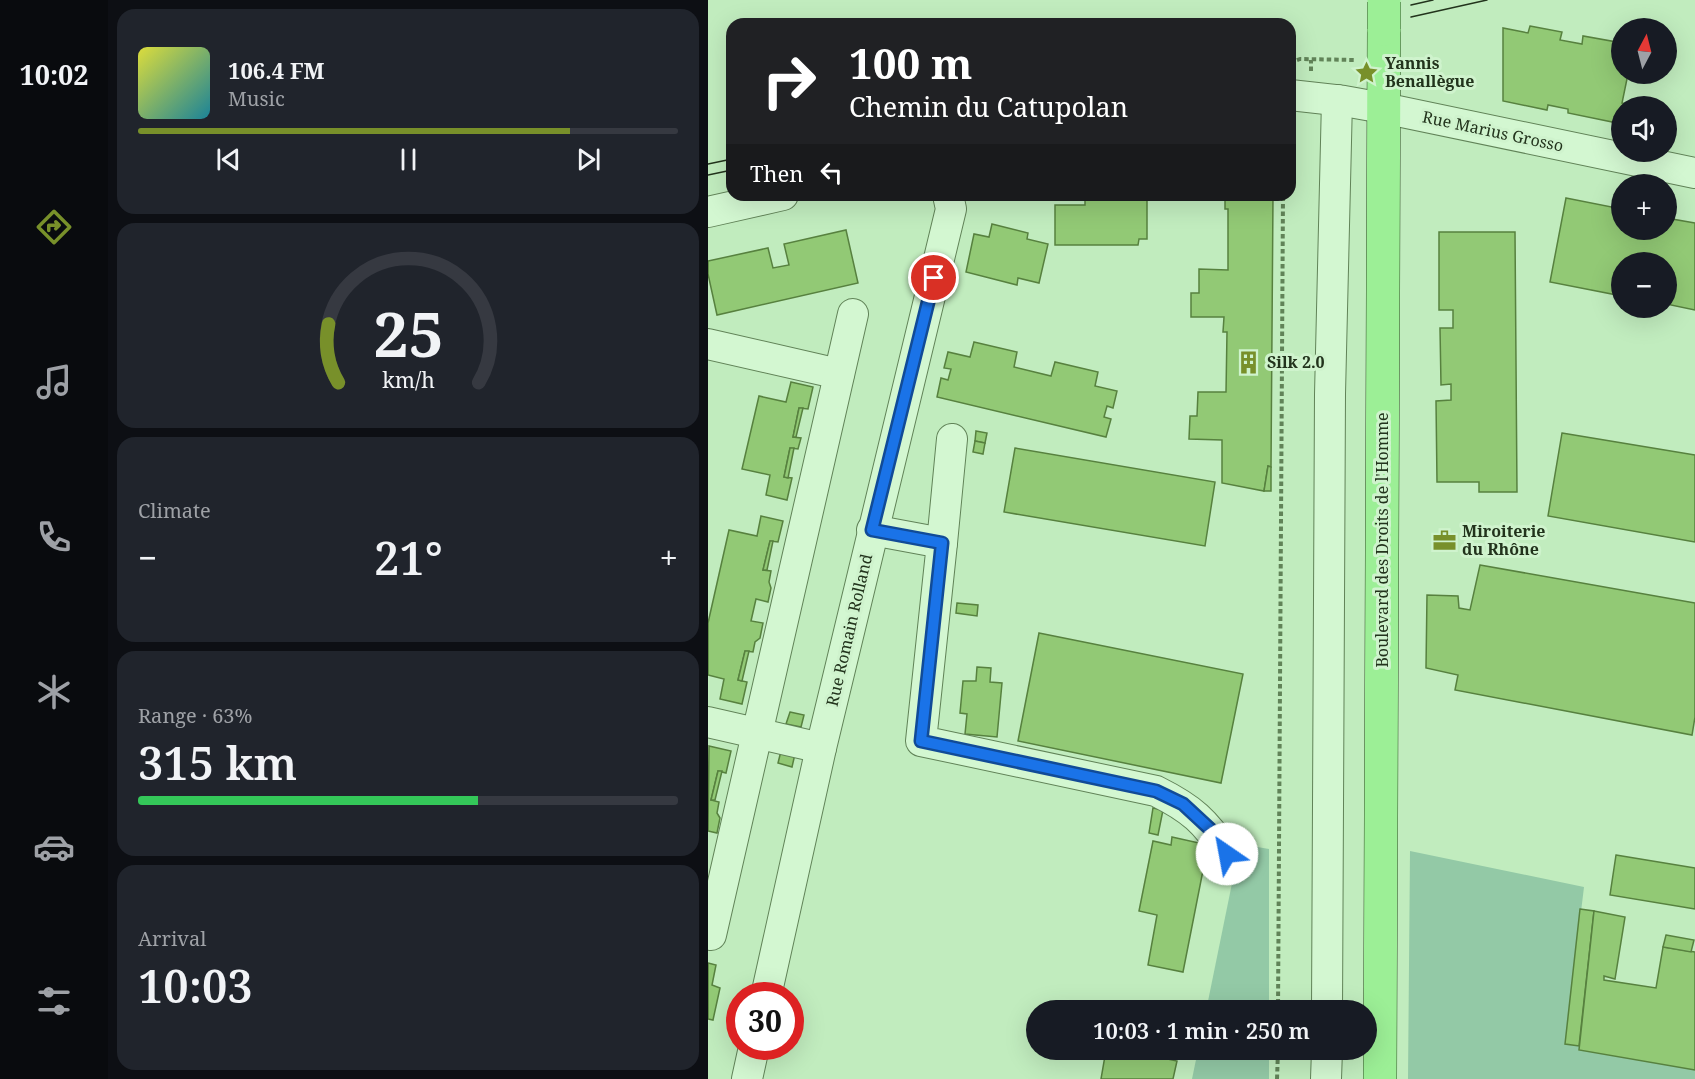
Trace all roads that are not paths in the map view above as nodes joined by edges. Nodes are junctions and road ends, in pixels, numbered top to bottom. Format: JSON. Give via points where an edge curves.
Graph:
{"nodes":[{"id":1,"x":1384,"y":23,"type":"edge"},
{"id":2,"x":1296,"y":96,"type":"edge"},
{"id":3,"x":1337,"y":100,"type":"junction"},
{"id":4,"x":1383,"y":108,"type":"junction"},
{"id":5,"x":1695,"y":173,"type":"edge"},
{"id":6,"x":757,"y":201,"type":"edge"},
{"id":7,"x":949,"y":201,"type":"edge"},
{"id":8,"x":708,"y":212,"type":"edge"},
{"id":9,"x":853,"y":314,"type":"dead end"},
{"id":10,"x":708,"y":344,"type":"edge"},
{"id":11,"x":839,"y":374,"type":"junction"},
{"id":12,"x":952,"y":439,"type":"dead end"},
{"id":13,"x":872,"y":530,"type":"junction"},
{"id":14,"x":942,"y":543,"type":"junction"},
{"id":15,"x":708,"y":722,"type":"edge"},
{"id":16,"x":757,"y":734,"type":"junction"},
{"id":17,"x":821,"y":748,"type":"junction"},
{"id":18,"x":1227,"y":854,"type":"dead end"},
{"id":19,"x":711,"y":935,"type":"dead end"},
{"id":20,"x":769,"y":982,"type":"edge"},
{"id":21,"x":1327,"y":1000,"type":"edge"},
{"id":22,"x":751,"y":1060,"type":"edge"},
{"id":23,"x":1327,"y":1060,"type":"edge"},
{"id":24,"x":747,"y":1079,"type":"edge"},
{"id":25,"x":1326,"y":1079,"type":"edge"},
{"id":26,"x":1380,"y":1079,"type":"edge"}],
"edges":[{"from":1,"to":4,"type":"main road","name":"Boulevard des Droits de l'Homme"},
{"from":2,"to":3,"type":"street","name":"Rue Marius Grosso"},
{"from":3,"to":4,"type":"street","name":"Rue Marius Grosso"},
{"from":3,"to":21,"type":"street","via":[[1330,406]]},
{"from":4,"to":5,"type":"street","name":"Rue Marius Grosso"},
{"from":4,"to":26,"type":"main road","name":"Boulevard des Droits de l'Homme"},
{"from":6,"to":8,"type":"street"},
{"from":7,"to":13,"type":"street","name":"Rue Romain Rolland","via":[[951,209]]},
{"from":9,"to":11,"type":"street"},
{"from":10,"to":11,"type":"street"},
{"from":11,"to":16,"type":"street"},
{"from":12,"to":14,"type":"street"},
{"from":13,"to":14,"type":"street"},
{"from":13,"to":17,"type":"street","name":"Rue Romain Rolland"},
{"from":14,"to":18,"type":"street","via":[[921,741],[1156,791],[1183,804],[1210,829]]},
{"from":15,"to":16,"type":"street"},
{"from":16,"to":17,"type":"street"},
{"from":16,"to":19,"type":"street"},
{"from":17,"to":20,"type":"street","name":"Rue Romain Rolland"},
{"from":22,"to":24,"type":"street"},
{"from":23,"to":25,"type":"street"}]}
